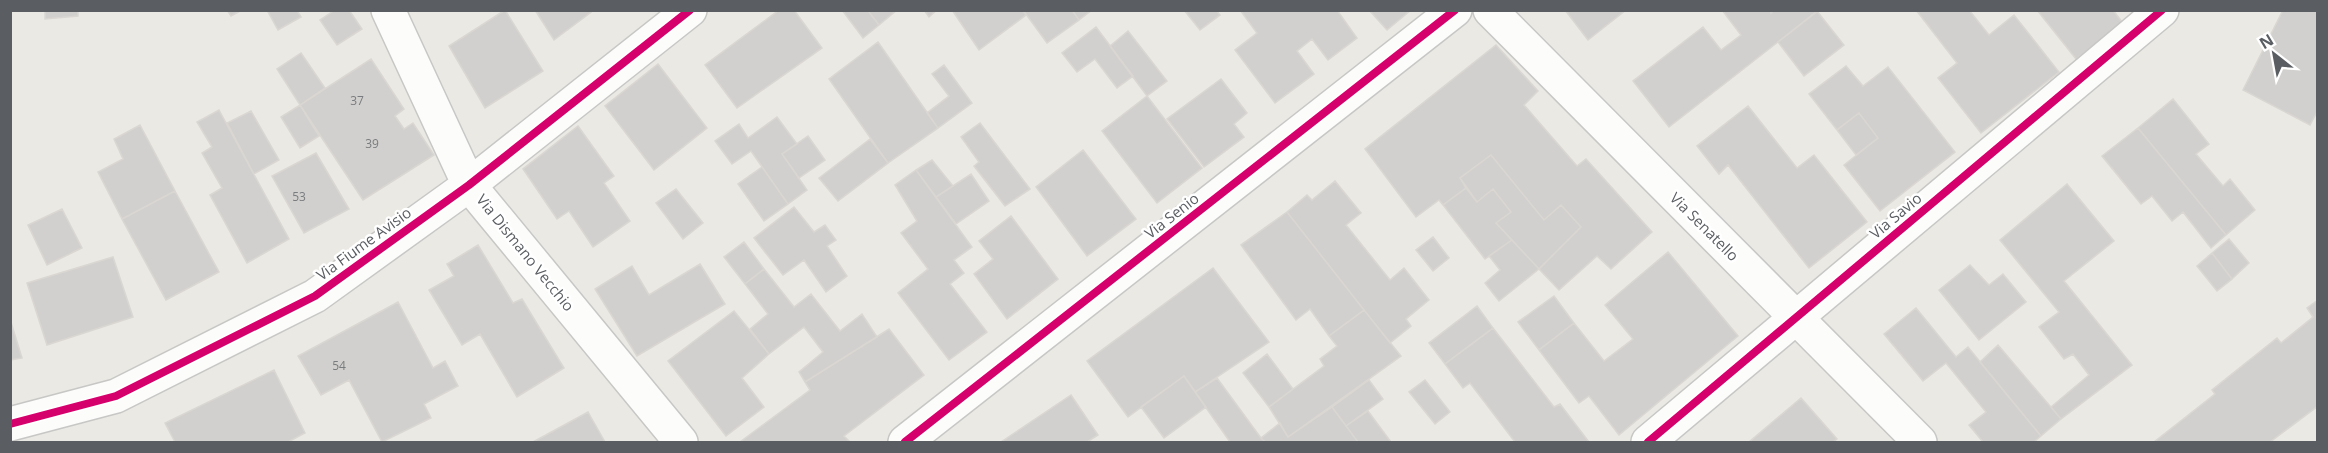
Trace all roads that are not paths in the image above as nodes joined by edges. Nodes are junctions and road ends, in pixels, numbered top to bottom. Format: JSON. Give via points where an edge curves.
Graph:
{"nodes":[{"id":1,"x":388,"y":10,"type":"edge"},
{"id":2,"x":690,"y":10,"type":"edge"},
{"id":3,"x":1455,"y":10,"type":"edge"},
{"id":4,"x":1490,"y":10,"type":"edge"},
{"id":5,"x":2162,"y":10,"type":"edge"},
{"id":6,"x":469,"y":185,"type":"junction"},
{"id":7,"x":1795,"y":319,"type":"junction"},
{"id":8,"x":10,"y":424,"type":"edge"},
{"id":9,"x":681,"y":442,"type":"edge"},
{"id":10,"x":905,"y":442,"type":"edge"},
{"id":11,"x":1648,"y":442,"type":"edge"},
{"id":12,"x":1920,"y":442,"type":"edge"}],
"edges":[{"from":1,"to":6,"type":"street","name":"Via Dismano Vecchio"},
{"from":2,"to":6,"type":"street","name":"Via Fiume Avisio"},
{"from":3,"to":10,"type":"street","name":"Via Senio"},
{"from":4,"to":7,"type":"street","name":"Via Senatello"},
{"from":5,"to":7,"type":"street","name":"Via Savio"},
{"from":6,"to":8,"type":"street","name":"Via Fiume Avisio","via":[[315,296],[116,396]]},
{"from":6,"to":9,"type":"street","name":"Via Dismano Vecchio"},
{"from":7,"to":11,"type":"street","name":"Via Savio"},
{"from":7,"to":12,"type":"street","name":"Via Senatello"}]}
